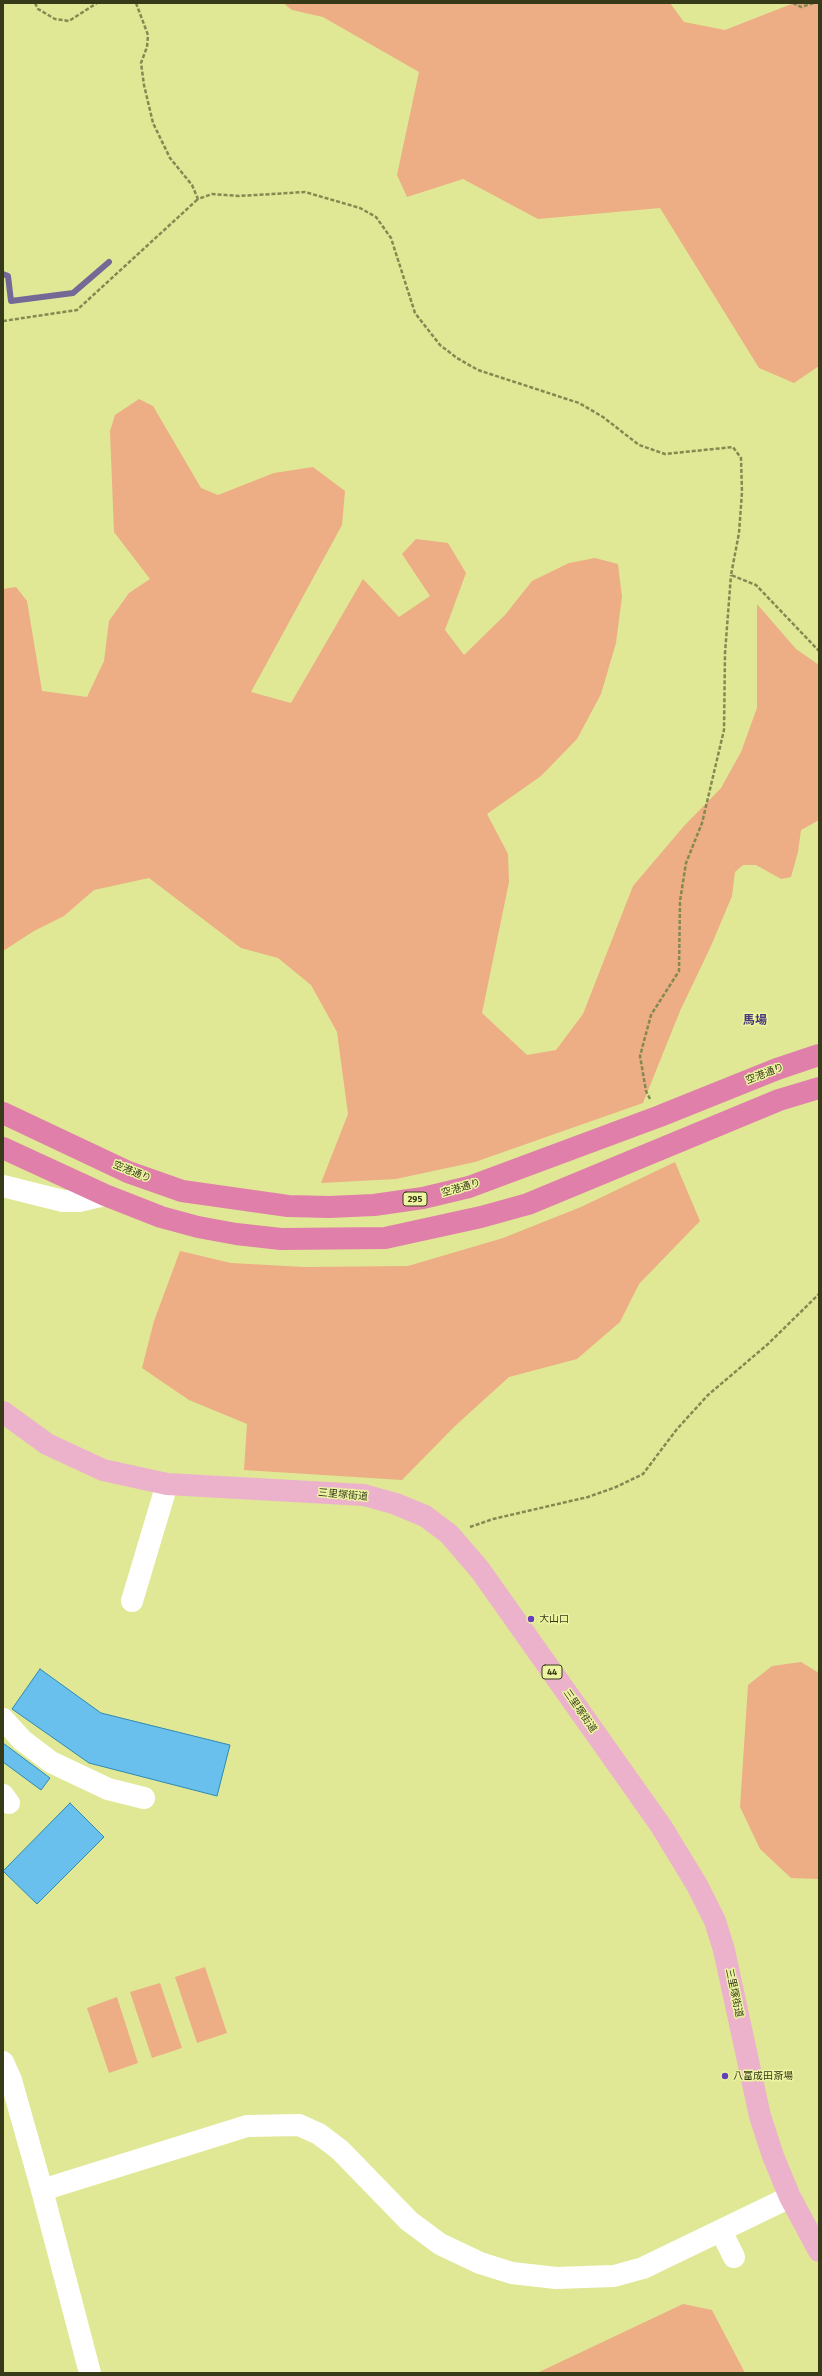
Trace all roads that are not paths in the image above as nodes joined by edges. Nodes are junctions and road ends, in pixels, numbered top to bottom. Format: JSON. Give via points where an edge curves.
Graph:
{"nodes":[{"id":1,"x":819,"y":1055,"type":"edge"},
{"id":2,"x":819,"y":1088,"type":"edge"},
{"id":3,"x":3,"y":1113,"type":"edge"},
{"id":4,"x":3,"y":1148,"type":"edge"},
{"id":5,"x":3,"y":1186,"type":"edge"},
{"id":6,"x":105,"y":1195,"type":"junction"},
{"id":7,"x":3,"y":1412,"type":"edge"},
{"id":8,"x":167,"y":1484,"type":"junction"},
{"id":9,"x":132,"y":1601,"type":"dead end"},
{"id":10,"x":3,"y":1719,"type":"edge"},
{"id":11,"x":144,"y":1798,"type":"dead end"},
{"id":12,"x":3,"y":2062,"type":"edge"},
{"id":13,"x":42,"y":2190,"type":"junction"},
{"id":14,"x":790,"y":2197,"type":"junction"},
{"id":15,"x":721,"y":2231,"type":"junction"},
{"id":16,"x":819,"y":2251,"type":"edge"},
{"id":17,"x":734,"y":2257,"type":"dead end"},
{"id":18,"x":90,"y":2373,"type":"edge"}],
"edges":[{"from":1,"to":3,"type":"highway","name":"空港通り","number":"295","via":[[469,1187],[423,1198],[329,1207],[246,1202],[182,1191],[128,1172]]},
{"from":2,"to":6,"type":"highway","via":[[779,1100],[528,1204],[481,1218],[385,1238],[281,1239],[236,1234],[162,1217]]},
{"from":4,"to":6,"type":"highway"},
{"from":5,"to":6,"type":"street","via":[[63,1201],[79,1201]]},
{"from":7,"to":8,"type":"main road","name":"三里塚街道","number":"44","via":[[47,1444],[102,1470]]},
{"from":8,"to":9,"type":"street"},
{"from":8,"to":14,"type":"main road","name":"三里塚街道","number":"44","via":[[364,1495],[396,1504],[424,1516],[449,1534],[489,1583],[661,1826],[697,1885],[715,1921],[724,1950],[760,2116]]},
{"from":10,"to":11,"type":"street","via":[[22,1740],[52,1762],[108,1788]]},
{"from":12,"to":13,"type":"street","via":[[11,2080]]},
{"from":13,"to":15,"type":"street","via":[[247,2126],[299,2125],[319,2134],[340,2150],[409,2221],[440,2244],[480,2263],[512,2273],[556,2278],[614,2276],[643,2268]]},
{"from":13,"to":18,"type":"street"},
{"from":14,"to":15,"type":"street"},
{"from":14,"to":16,"type":"main road","name":"三里塚街道","number":"44"},
{"from":15,"to":17,"type":"street"}]}
